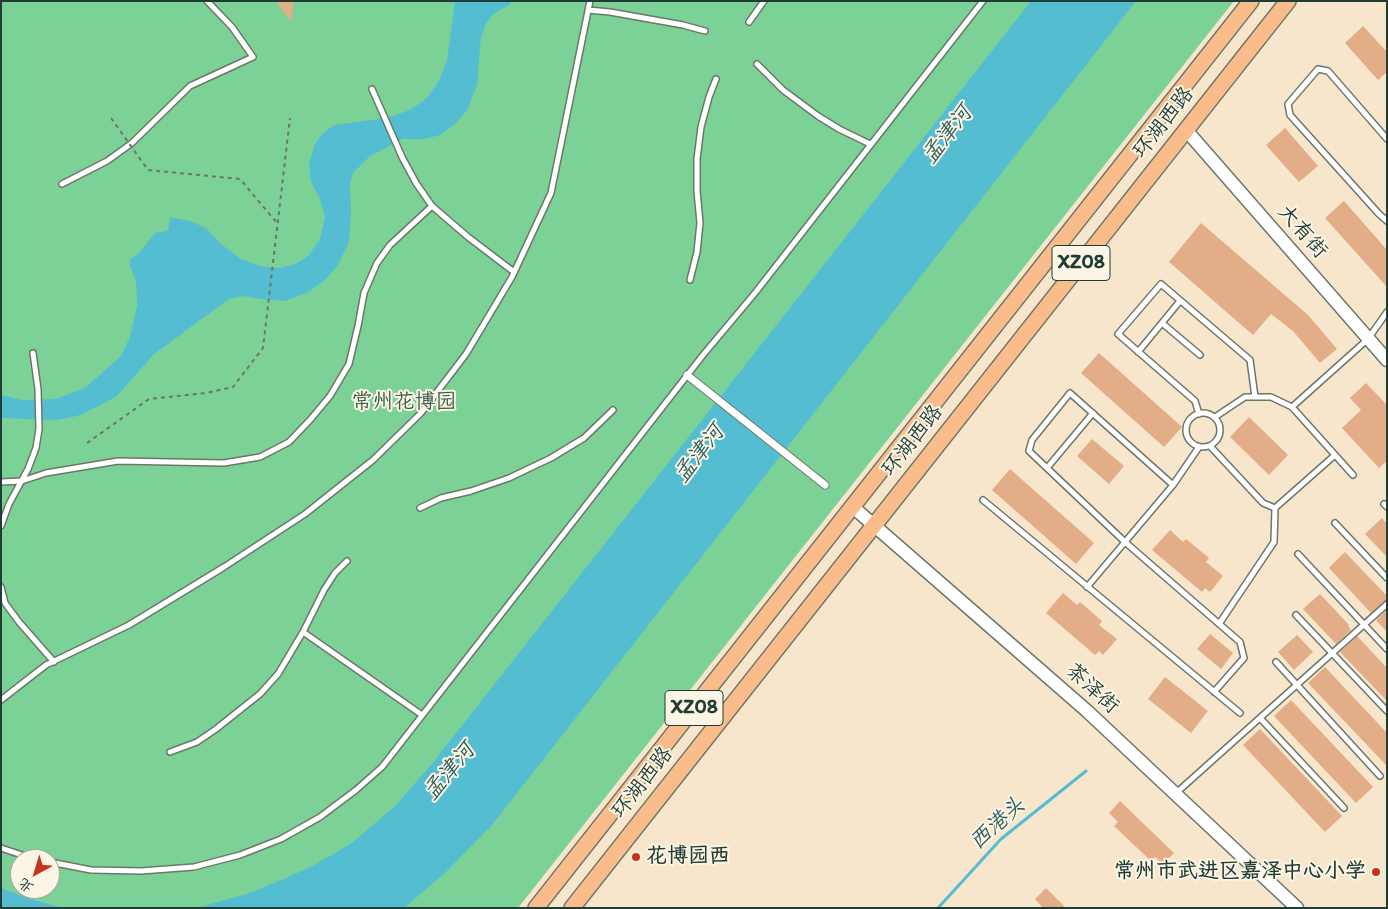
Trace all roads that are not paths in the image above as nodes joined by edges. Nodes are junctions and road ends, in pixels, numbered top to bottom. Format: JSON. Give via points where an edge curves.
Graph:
{"nodes":[{"id":1,"x":207,"y":1,"type":"edge"},
{"id":2,"x":590,"y":1,"type":"edge"},
{"id":3,"x":764,"y":1,"type":"edge"},
{"id":4,"x":982,"y":1,"type":"edge"},
{"id":5,"x":1251,"y":1,"type":"edge"},
{"id":6,"x":1288,"y":1,"type":"edge"},
{"id":7,"x":588,"y":10,"type":"junction"},
{"id":8,"x":749,"y":22,"type":"dead end"},
{"id":9,"x":705,"y":31,"type":"dead end"},
{"id":10,"x":757,"y":64,"type":"dead end"},
{"id":11,"x":716,"y":79,"type":"dead end"},
{"id":12,"x":372,"y":88,"type":"dead end"},
{"id":13,"x":1186,"y":130,"type":"junction"},
{"id":14,"x":1387,"y":140,"type":"edge"},
{"id":15,"x":870,"y":144,"type":"junction"},
{"id":16,"x":62,"y":184,"type":"dead end"},
{"id":17,"x":432,"y":206,"type":"junction"},
{"id":18,"x":1387,"y":221,"type":"edge"},
{"id":19,"x":514,"y":272,"type":"junction"},
{"id":20,"x":690,"y":280,"type":"dead end"},
{"id":21,"x":1180,"y":301,"type":"junction"},
{"id":22,"x":1387,"y":312,"type":"edge"},
{"id":23,"x":1162,"y":323,"type":"junction"},
{"id":24,"x":1368,"y":339,"type":"junction"},
{"id":25,"x":1138,"y":352,"type":"junction"},
{"id":26,"x":33,"y":353,"type":"dead end"},
{"id":27,"x":1200,"y":355,"type":"dead end"},
{"id":28,"x":1387,"y":360,"type":"edge"},
{"id":29,"x":687,"y":375,"type":"junction"},
{"id":30,"x":1255,"y":397,"type":"junction"},
{"id":31,"x":1292,"y":406,"type":"junction"},
{"id":32,"x":613,"y":410,"type":"dead end"},
{"id":33,"x":1093,"y":413,"type":"junction"},
{"id":34,"x":1199,"y":414,"type":"junction"},
{"id":35,"x":1215,"y":417,"type":"junction"},
{"id":36,"x":1210,"y":446,"type":"junction"},
{"id":37,"x":1199,"y":447,"type":"junction"},
{"id":38,"x":1335,"y":455,"type":"junction"},
{"id":39,"x":1047,"y":468,"type":"junction"},
{"id":40,"x":1353,"y":475,"type":"dead end"},
{"id":41,"x":22,"y":481,"type":"junction"},
{"id":42,"x":1,"y":482,"type":"edge"},
{"id":43,"x":824,"y":485,"type":"dead end"},
{"id":44,"x":1173,"y":485,"type":"junction"},
{"id":45,"x":983,"y":500,"type":"dead end"},
{"id":46,"x":853,"y":507,"type":"junction"},
{"id":47,"x":420,"y":508,"type":"dead end"},
{"id":48,"x":1275,"y":508,"type":"junction"},
{"id":49,"x":1335,"y":523,"type":"dead end"},
{"id":50,"x":874,"y":525,"type":"junction"},
{"id":51,"x":1,"y":526,"type":"edge"},
{"id":52,"x":1125,"y":542,"type":"junction"},
{"id":53,"x":1298,"y":554,"type":"dead end"},
{"id":54,"x":347,"y":561,"type":"dead end"},
{"id":55,"x":1387,"y":578,"type":"edge"},
{"id":56,"x":1,"y":586,"type":"edge"},
{"id":57,"x":1087,"y":586,"type":"junction"},
{"id":58,"x":3,"y":604,"type":"edge"},
{"id":59,"x":1387,"y":604,"type":"edge"},
{"id":60,"x":1296,"y":615,"type":"dead end"},
{"id":61,"x":1219,"y":624,"type":"junction"},
{"id":62,"x":1364,"y":624,"type":"junction"},
{"id":63,"x":303,"y":632,"type":"junction"},
{"id":64,"x":1387,"y":649,"type":"edge"},
{"id":65,"x":1332,"y":653,"type":"junction"},
{"id":66,"x":54,"y":662,"type":"junction"},
{"id":67,"x":1276,"y":662,"type":"dead end"},
{"id":68,"x":1296,"y":685,"type":"junction"},
{"id":69,"x":1214,"y":692,"type":"junction"},
{"id":70,"x":1,"y":700,"type":"edge"},
{"id":71,"x":1387,"y":712,"type":"edge"},
{"id":72,"x":1240,"y":714,"type":"dead end"},
{"id":73,"x":422,"y":715,"type":"junction"},
{"id":74,"x":1260,"y":718,"type":"junction"},
{"id":75,"x":170,"y":752,"type":"dead end"},
{"id":76,"x":1380,"y":776,"type":"dead end"},
{"id":77,"x":1175,"y":794,"type":"junction"},
{"id":78,"x":1344,"y":808,"type":"dead end"},
{"id":79,"x":60,"y":864,"type":"edge"},
{"id":80,"x":536,"y":908,"type":"edge"},
{"id":81,"x":572,"y":908,"type":"edge"},
{"id":82,"x":1297,"y":908,"type":"edge"}],
"edges":[{"from":1,"to":16,"type":"lane","via":[[232,26],[253,57],[190,86],[132,143],[107,161]]},
{"from":2,"to":7,"type":"lane"},
{"from":3,"to":8,"type":"lane"},
{"from":4,"to":15,"type":"lane"},
{"from":5,"to":46,"type":"main road","name":"环湖西路","number":"XZ08"},
{"from":6,"to":13,"type":"main road","name":"环湖西路","number":"XZ08"},
{"from":7,"to":9,"type":"lane"},
{"from":7,"to":19,"type":"lane","via":[[551,193]]},
{"from":10,"to":15,"type":"lane","via":[[783,90],[818,116]]},
{"from":11,"to":20,"type":"lane","via":[[701,127],[697,158],[700,223]]},
{"from":12,"to":17,"type":"lane","via":[[402,157]]},
{"from":13,"to":24,"type":"street","name":"大有街"},
{"from":13,"to":50,"type":"main road","name":"环湖西路","number":"XZ08"},
{"from":14,"to":18,"type":"lane","via":[[1328,71],[1318,69],[1288,104],[1290,115]]},
{"from":15,"to":29,"type":"lane"},
{"from":17,"to":19,"type":"lane"},
{"from":17,"to":41,"type":"lane","via":[[390,245],[377,263],[364,293],[349,364],[330,396],[289,442],[260,457],[224,463],[118,461],[46,472]]},
{"from":19,"to":66,"type":"lane","via":[[466,354],[421,413],[373,460],[305,514],[224,567],[129,625]]},
{"from":21,"to":23,"type":"lane"},
{"from":21,"to":25,"type":"lane","via":[[1161,284],[1118,334]]},
{"from":21,"to":30,"type":"lane","via":[[1250,360]]},
{"from":22,"to":24,"type":"lane"},
{"from":23,"to":25,"type":"lane"},
{"from":23,"to":27,"type":"lane"},
{"from":24,"to":28,"type":"street","name":"大有街"},
{"from":24,"to":31,"type":"lane"},
{"from":25,"to":34,"type":"lane","via":[[1195,401]]},
{"from":26,"to":41,"type":"lane","via":[[39,429],[36,448]]},
{"from":29,"to":43,"type":"street"},
{"from":29,"to":73,"type":"lane"},
{"from":30,"to":31,"type":"lane","via":[[1271,397]]},
{"from":30,"to":35,"type":"lane","via":[[1245,397]]},
{"from":31,"to":38,"type":"lane"},
{"from":32,"to":47,"type":"lane","via":[[584,438],[551,458],[509,478],[441,498]]},
{"from":33,"to":39,"type":"lane"},
{"from":33,"to":39,"type":"lane","via":[[1070,393],[1032,440],[1029,451]]},
{"from":33,"to":44,"type":"lane"},
{"from":34,"to":35,"type":"lane"},
{"from":34,"to":37,"type":"lane","via":[[1190,420],[1186,430],[1190,440]]},
{"from":35,"to":36,"type":"lane","via":[[1220,433]]},
{"from":36,"to":37,"type":"lane"},
{"from":36,"to":48,"type":"lane","via":[[1263,502]]},
{"from":37,"to":44,"type":"lane"},
{"from":38,"to":40,"type":"lane"},
{"from":38,"to":48,"type":"lane"},
{"from":39,"to":52,"type":"lane"},
{"from":41,"to":42,"type":"lane"},
{"from":41,"to":51,"type":"lane"},
{"from":44,"to":52,"type":"lane"},
{"from":45,"to":57,"type":"lane"},
{"from":46,"to":50,"type":"street","name":"茶泽街"},
{"from":46,"to":80,"type":"main road","name":"环湖西路","number":"XZ08"},
{"from":48,"to":61,"type":"lane","via":[[1274,542]]},
{"from":49,"to":55,"type":"lane"},
{"from":50,"to":77,"type":"street","name":"茶泽街","via":[[1087,711]]},
{"from":50,"to":81,"type":"main road","name":"环湖西路","number":"XZ08"},
{"from":52,"to":57,"type":"lane"},
{"from":52,"to":61,"type":"lane"},
{"from":53,"to":62,"type":"lane"},
{"from":54,"to":63,"type":"lane","via":[[324,590]]},
{"from":56,"to":58,"type":"lane"},
{"from":57,"to":69,"type":"lane"},
{"from":58,"to":66,"type":"lane"},
{"from":59,"to":62,"type":"lane"},
{"from":60,"to":65,"type":"lane"},
{"from":61,"to":69,"type":"lane","via":[[1240,642],[1244,658]]},
{"from":62,"to":64,"type":"lane"},
{"from":62,"to":65,"type":"lane"},
{"from":63,"to":73,"type":"lane"},
{"from":63,"to":75,"type":"lane","via":[[278,674],[260,694],[196,742]]},
{"from":65,"to":68,"type":"lane"},
{"from":65,"to":71,"type":"lane"},
{"from":66,"to":70,"type":"lane"},
{"from":67,"to":68,"type":"lane"},
{"from":68,"to":74,"type":"lane"},
{"from":68,"to":76,"type":"lane"},
{"from":69,"to":72,"type":"lane"},
{"from":73,"to":79,"type":"lane","via":[[382,766],[349,795],[320,817],[280,839],[240,855],[194,867],[91,870]]},
{"from":74,"to":77,"type":"lane"},
{"from":74,"to":78,"type":"lane"},
{"from":77,"to":82,"type":"street","name":"茶泽街"}]}
